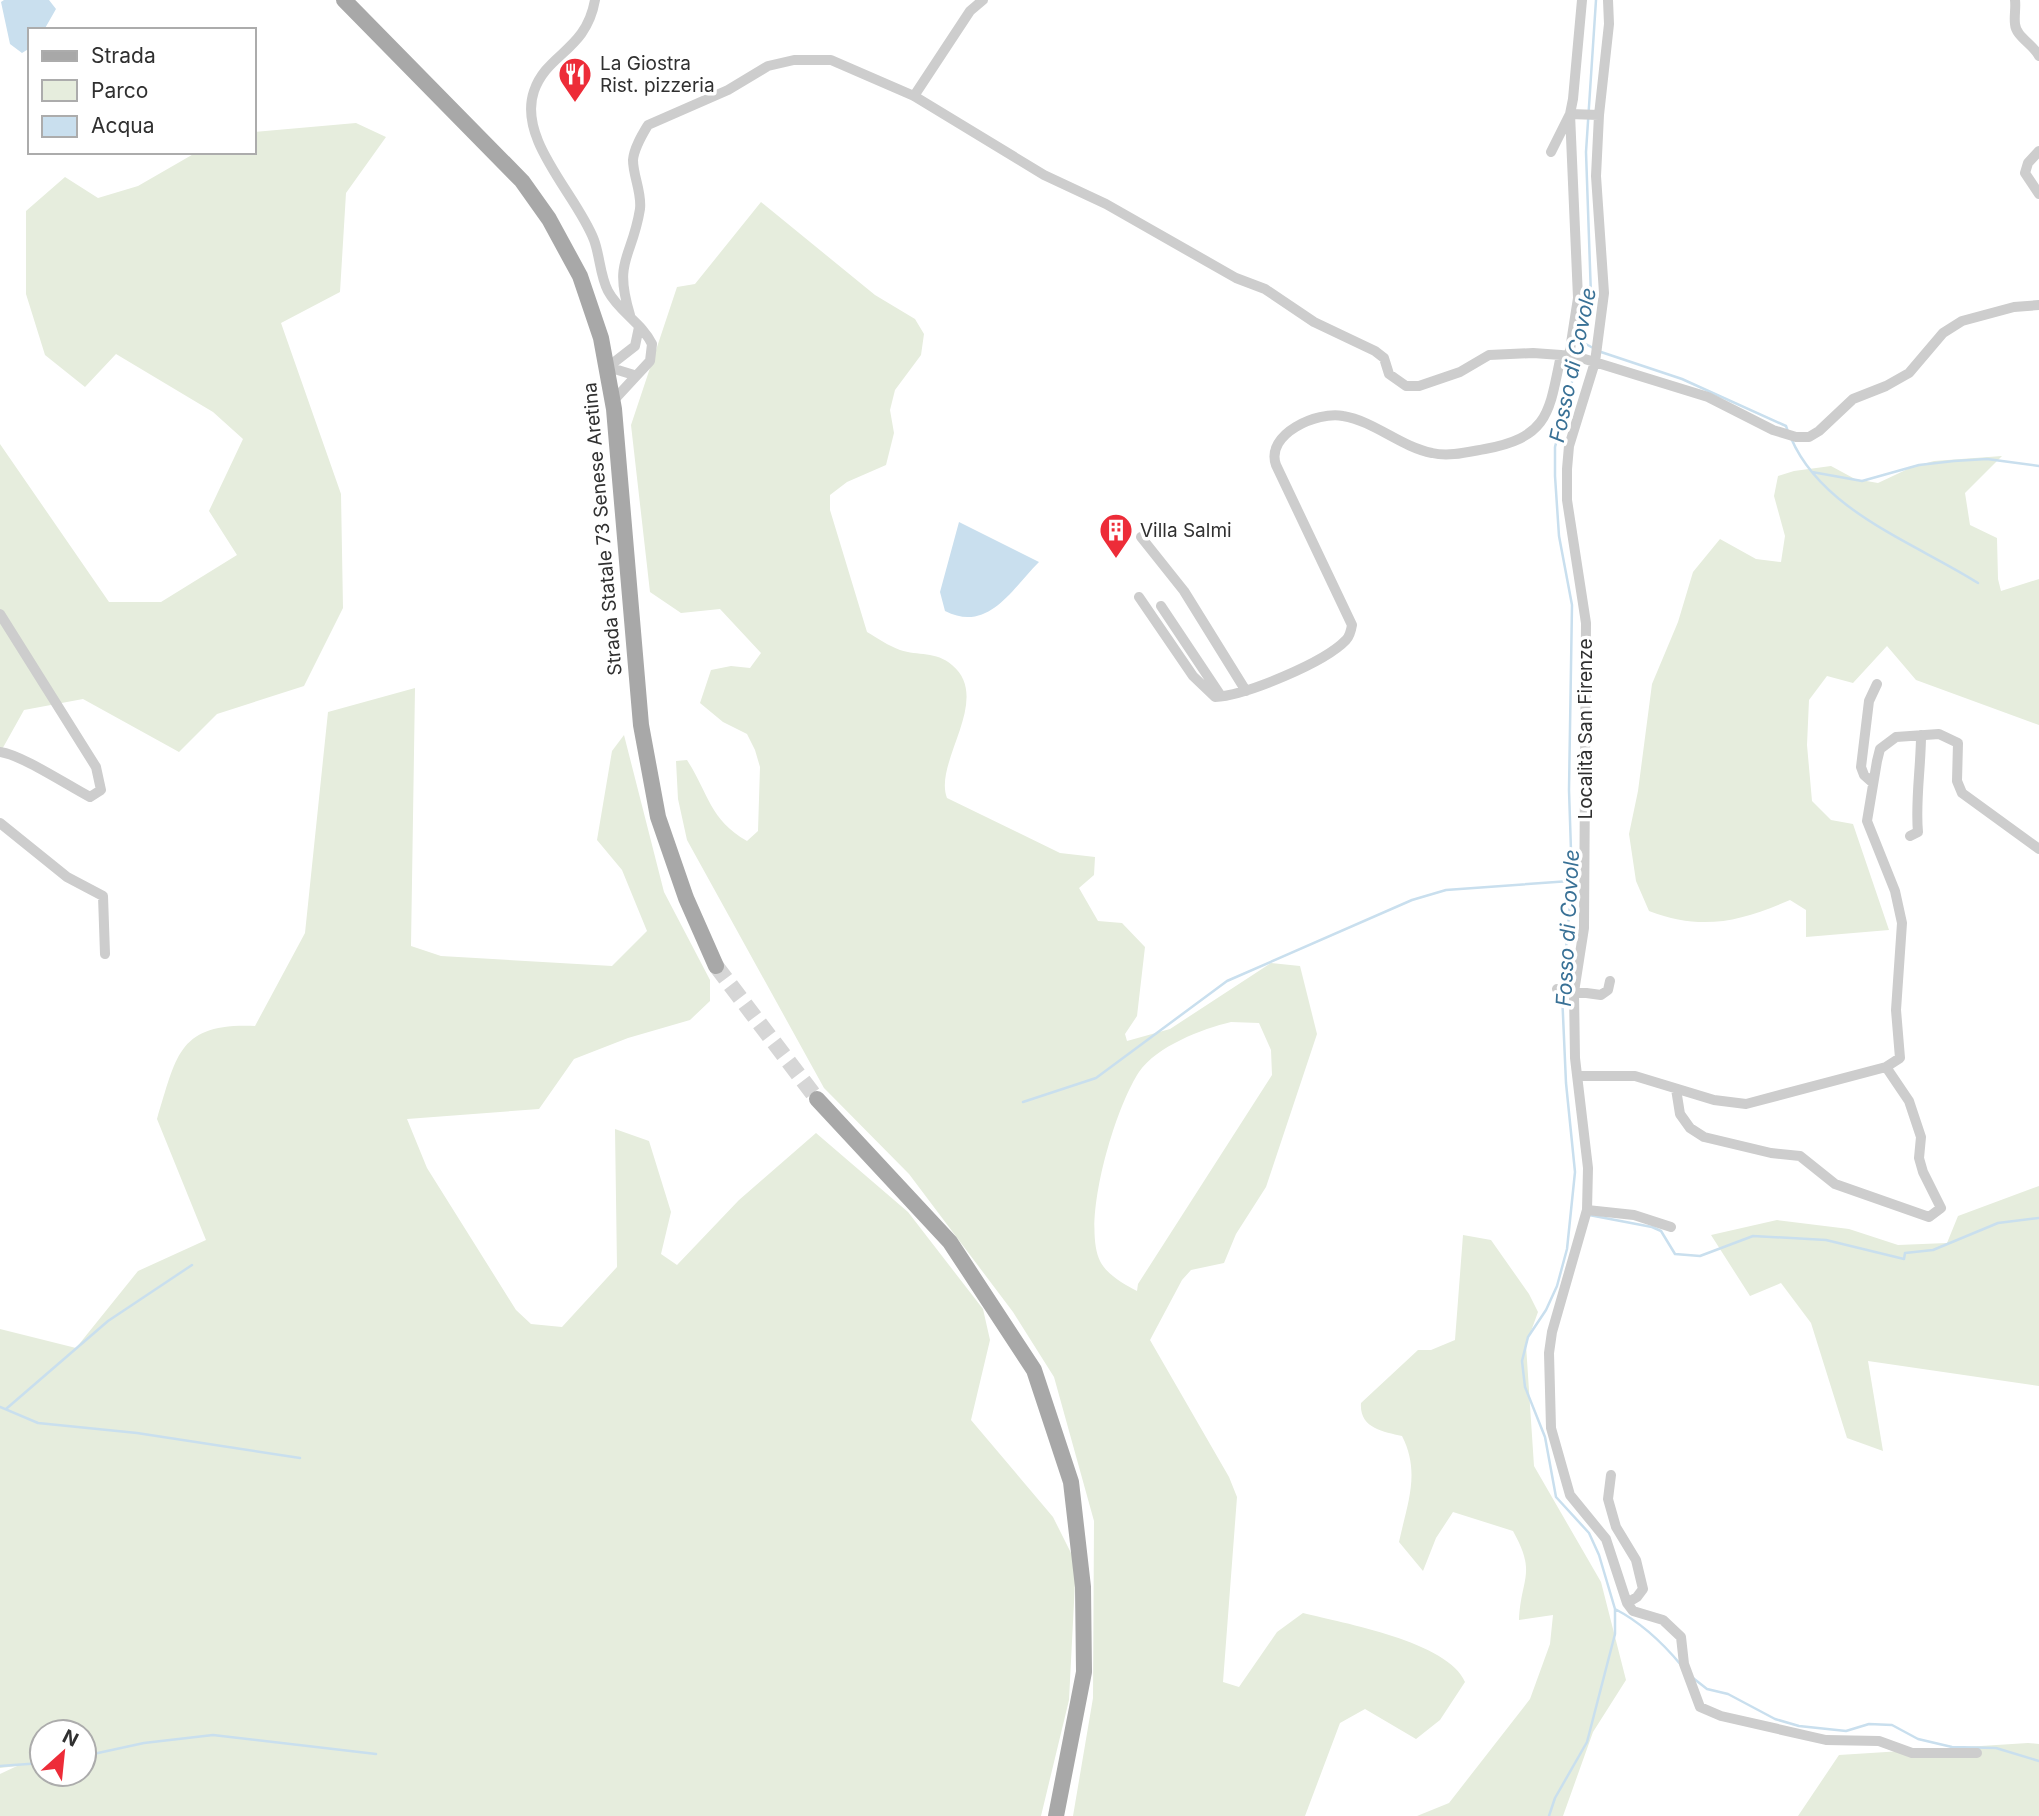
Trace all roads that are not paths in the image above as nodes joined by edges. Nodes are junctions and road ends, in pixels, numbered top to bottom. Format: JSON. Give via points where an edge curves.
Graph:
{"nodes":[{"id":1,"x":344,"y":0,"type":"edge"},
{"id":2,"x":595,"y":0,"type":"edge"},
{"id":3,"x":984,"y":0,"type":"edge"},
{"id":4,"x":1581,"y":0,"type":"edge"},
{"id":5,"x":1608,"y":0,"type":"edge"},
{"id":6,"x":2015,"y":0,"type":"edge"},
{"id":7,"x":2037,"y":47,"type":"edge"},
{"id":8,"x":914,"y":96,"type":"junction"},
{"id":9,"x":1570,"y":114,"type":"junction"},
{"id":10,"x":1591,"y":115,"type":"junction"},
{"id":11,"x":2039,"y":151,"type":"edge"},
{"id":12,"x":1551,"y":152,"type":"dead end"},
{"id":13,"x":2039,"y":194,"type":"edge"},
{"id":14,"x":2039,"y":305,"type":"edge"},
{"id":15,"x":630,"y":315,"type":"junction"},
{"id":16,"x":639,"y":327,"type":"junction"},
{"id":17,"x":601,"y":338,"type":"junction"},
{"id":18,"x":626,"y":353,"type":"junction"},
{"id":19,"x":1568,"y":356,"type":"junction"},
{"id":20,"x":1593,"y":359,"type":"junction"},
{"id":21,"x":608,"y":367,"type":"junction"},
{"id":22,"x":634,"y":375,"type":"junction"},
{"id":23,"x":613,"y":401,"type":"junction"},
{"id":24,"x":1142,"y":537,"type":"dead end"},
{"id":25,"x":1139,"y":597,"type":"dead end"},
{"id":26,"x":1161,"y":606,"type":"dead end"},
{"id":27,"x":0,"y":614,"type":"edge"},
{"id":28,"x":1877,"y":684,"type":"dead end"},
{"id":29,"x":1246,"y":691,"type":"junction"},
{"id":30,"x":1221,"y":696,"type":"junction"},
{"id":31,"x":1921,"y":735,"type":"junction"},
{"id":32,"x":0,"y":752,"type":"edge"},
{"id":33,"x":1873,"y":783,"type":"junction"},
{"id":34,"x":0,"y":823,"type":"edge"},
{"id":35,"x":1910,"y":836,"type":"dead end"},
{"id":36,"x":2039,"y":849,"type":"edge"},
{"id":37,"x":106,"y":954,"type":"dead end"},
{"id":38,"x":716,"y":965,"type":"tunnel mouth"},
{"id":39,"x":1610,"y":981,"type":"dead end"},
{"id":40,"x":1566,"y":990,"type":"junction"},
{"id":41,"x":1886,"y":1067,"type":"junction"},
{"id":42,"x":1578,"y":1076,"type":"junction"},
{"id":43,"x":1676,"y":1089,"type":"junction"},
{"id":44,"x":817,"y":1099,"type":"tunnel mouth"},
{"id":45,"x":1587,"y":1210,"type":"junction"},
{"id":46,"x":1671,"y":1227,"type":"dead end"},
{"id":47,"x":1611,"y":1475,"type":"dead end"},
{"id":48,"x":1627,"y":1603,"type":"junction"},
{"id":49,"x":1977,"y":1753,"type":"dead end"},
{"id":50,"x":1056,"y":1816,"type":"edge"}],
"edges":[{"from":1,"to":17,"type":"main road","name":"Strada Statale 73 Senese Aretina","via":[[522,181],[580,276]]},
{"from":2,"to":15,"type":"street","via":[[589,26],[544,73],[531,106],[544,153],[594,240],[608,291]]},
{"from":3,"to":8,"type":"street","via":[[970,10]]},
{"from":4,"to":9,"type":"street"},
{"from":5,"to":10,"type":"street","name":"Località San Firenze","via":[[1609,24]]},
{"from":6,"to":7,"type":"street","via":[[2015,26]]},
{"from":8,"to":15,"type":"street","via":[[831,60],[793,60],[768,65],[727,90],[648,125],[633,160],[640,209],[621,270]]},
{"from":8,"to":19,"type":"street","via":[[1044,175],[1107,204],[1236,278],[1265,289],[1314,323],[1376,351],[1384,358],[1389,374],[1406,386],[1460,372],[1489,355]]},
{"from":9,"to":10,"type":"street"},
{"from":9,"to":12,"type":"street"},
{"from":9,"to":19,"type":"street","via":[[1578,298]]},
{"from":10,"to":20,"type":"street","name":"Località San Firenze","via":[[1604,293]]},
{"from":11,"to":13,"type":"street","via":[[2025,173]]},
{"from":14,"to":20,"type":"street","via":[[1962,321],[1943,333],[1909,373],[1853,399],[1809,437],[1773,430],[1708,397]]},
{"from":15,"to":16,"type":"street"},
{"from":16,"to":18,"type":"street","via":[[635,346]]},
{"from":16,"to":22,"type":"street","via":[[648,335],[653,352]]},
{"from":17,"to":18,"type":"street"},
{"from":17,"to":21,"type":"main road","name":"Strada Statale 73 Senese Aretina"},
{"from":18,"to":21,"type":"street"},
{"from":19,"to":20,"type":"street"},
{"from":19,"to":29,"type":"street","via":[[1534,433],[1502,446],[1431,453],[1340,415],[1297,426],[1283,436],[1273,457],[1352,625],[1349,638],[1335,649]]},
{"from":20,"to":40,"type":"street","name":"Località San Firenze","via":[[1567,469],[1567,500],[1586,623],[1584,928]]},
{"from":21,"to":22,"type":"street"},
{"from":21,"to":23,"type":"main road","name":"Strada Statale 73 Senese Aretina"},
{"from":22,"to":23,"type":"street"},
{"from":23,"to":38,"type":"main road","name":"Strada Statale 73 Senese Aretina","via":[[641,725],[658,817],[685,898]]},
{"from":24,"to":29,"type":"street","via":[[1184,592]]},
{"from":25,"to":30,"type":"street","via":[[1194,676],[1215,697]]},
{"from":26,"to":30,"type":"street"},
{"from":27,"to":32,"type":"street","via":[[96,767],[101,790],[90,797],[15,754]]},
{"from":28,"to":33,"type":"street","via":[[1869,701],[1861,767]]},
{"from":29,"to":30,"type":"street"},
{"from":31,"to":33,"type":"street","via":[[1896,737],[1880,749]]},
{"from":31,"to":35,"type":"street","via":[[1921,788],[1916,807],[1919,832]]},
{"from":31,"to":36,"type":"street","via":[[1954,738],[1962,793]]},
{"from":33,"to":41,"type":"street","via":[[1867,821],[1895,891],[1902,923],[1896,1010],[1900,1058]]},
{"from":34,"to":37,"type":"street","via":[[67,877],[103,896]]},
{"from":39,"to":40,"type":"street","via":[[1601,995]]},
{"from":40,"to":42,"type":"street","name":"Località San Firenze"},
{"from":41,"to":43,"type":"street","via":[[1746,1104]]},
{"from":41,"to":43,"type":"street","via":[[1909,1101],[1921,1137],[1919,1158],[1941,1208],[1929,1217],[1835,1184],[1800,1156],[1704,1137],[1680,1114]]},
{"from":42,"to":43,"type":"street","via":[[1635,1076]]},
{"from":42,"to":45,"type":"street","name":"Località San Firenze","via":[[1588,1168]]},
{"from":44,"to":50,"type":"main road","via":[[950,1242],[1034,1370],[1071,1482],[1083,1587],[1084,1672]]},
{"from":45,"to":46,"type":"street","via":[[1634,1215]]},
{"from":45,"to":48,"type":"street","name":"Località San Firenze","via":[[1549,1353],[1552,1428],[1570,1495],[1606,1539]]},
{"from":47,"to":48,"type":"street","via":[[1608,1499],[1616,1527],[1636,1560],[1643,1589]]},
{"from":48,"to":49,"type":"street","via":[[1633,1611],[1663,1620],[1681,1637],[1684,1664],[1700,1707],[1826,1740],[1880,1741],[1912,1753]]}]}
